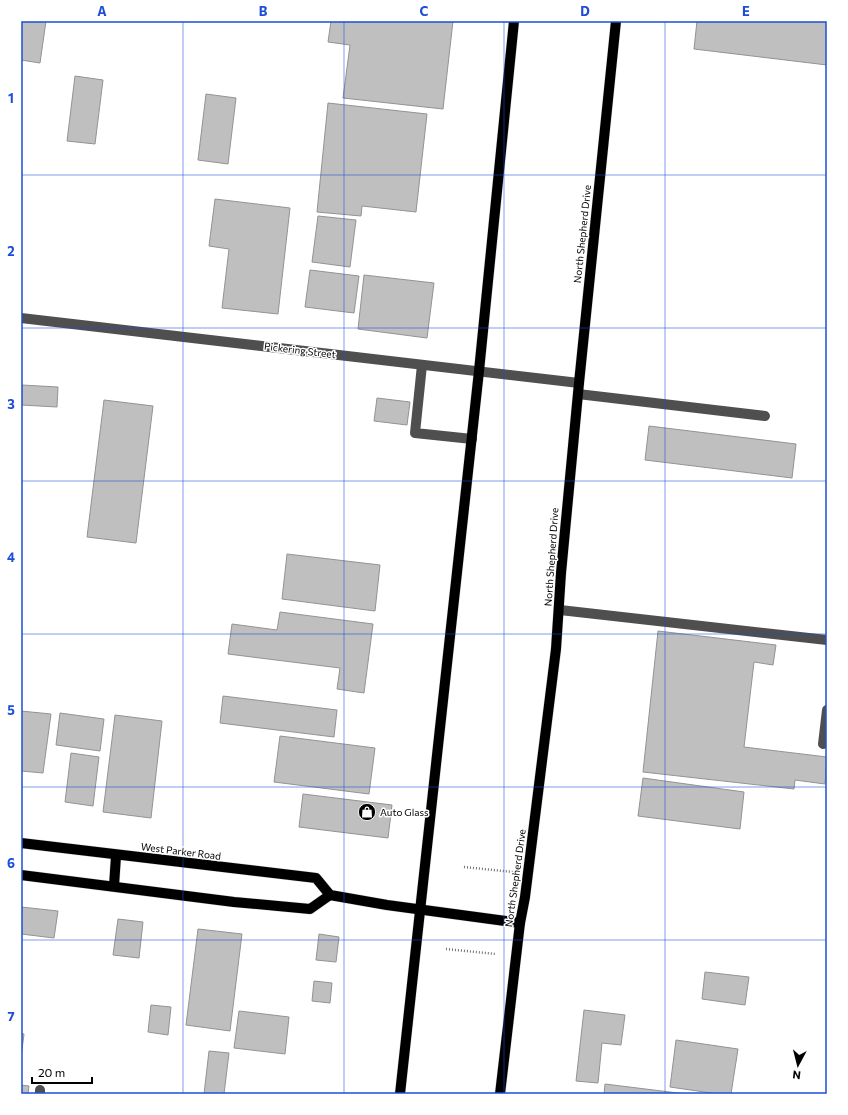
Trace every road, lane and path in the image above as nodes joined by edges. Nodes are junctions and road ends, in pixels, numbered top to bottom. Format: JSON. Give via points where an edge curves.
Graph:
{"nodes":[{"id":1,"x":514,"y":21,"type":"edge"},
{"id":2,"x":616,"y":21,"type":"edge"},
{"id":3,"x":21,"y":318,"type":"edge"},
{"id":4,"x":422,"y":365,"type":"junction"},
{"id":5,"x":479,"y":371,"type":"junction"},
{"id":6,"x":579,"y":384,"type":"junction"},
{"id":7,"x":578,"y":394,"type":"junction"},
{"id":8,"x":765,"y":416,"type":"dead end"},
{"id":9,"x":472,"y":439,"type":"junction"},
{"id":10,"x":560,"y":610,"type":"junction"},
{"id":11,"x":827,"y":640,"type":"edge"},
{"id":12,"x":827,"y":710,"type":"edge"},
{"id":13,"x":823,"y":744,"type":"dead end"},
{"id":14,"x":21,"y":843,"type":"edge"},
{"id":15,"x":116,"y":856,"type":"junction"},
{"id":16,"x":464,"y":867,"type":"dead end"},
{"id":17,"x":513,"y":872,"type":"dead end"},
{"id":18,"x":21,"y":875,"type":"edge"},
{"id":19,"x":114,"y":886,"type":"junction"},
{"id":20,"x":330,"y":895,"type":"junction"},
{"id":21,"x":421,"y":908,"type":"junction"},
{"id":22,"x":520,"y":923,"type":"junction"},
{"id":23,"x":446,"y":949,"type":"dead end"},
{"id":24,"x":496,"y":954,"type":"dead end"},
{"id":25,"x":400,"y":1094,"type":"edge"},
{"id":26,"x":500,"y":1094,"type":"edge"}],
"edges":[{"from":1,"to":5,"type":"main road"},
{"from":2,"to":6,"type":"main road","name":"North Shepherd Drive"},
{"from":3,"to":4,"type":"street","name":"Pickering Street"},
{"from":4,"to":5,"type":"street","name":"Pickering Street"},
{"from":4,"to":9,"type":"street","via":[[415,433]]},
{"from":5,"to":6,"type":"street","name":"Pickering Street"},
{"from":5,"to":9,"type":"main road"},
{"from":6,"to":7,"type":"main road","name":"North Shepherd Drive"},
{"from":7,"to":8,"type":"street"},
{"from":7,"to":10,"type":"main road","name":"North Shepherd Drive","via":[[561,573]]},
{"from":9,"to":21,"type":"main road"},
{"from":10,"to":11,"type":"street"},
{"from":10,"to":22,"type":"main road","name":"North Shepherd Drive"},
{"from":12,"to":13,"type":"street"},
{"from":14,"to":15,"type":"main road","name":"West Parker Road"},
{"from":15,"to":19,"type":"main road"},
{"from":15,"to":20,"type":"main road","name":"West Parker Road","via":[[316,878]]},
{"from":16,"to":17,"type":"path"},
{"from":18,"to":19,"type":"main road"},
{"from":19,"to":20,"type":"main road","via":[[310,909]]},
{"from":20,"to":21,"type":"main road"},
{"from":21,"to":22,"type":"main road"},
{"from":21,"to":25,"type":"main road"},
{"from":22,"to":26,"type":"main road","name":"North Shepherd Drive"},
{"from":23,"to":24,"type":"path"}]}
